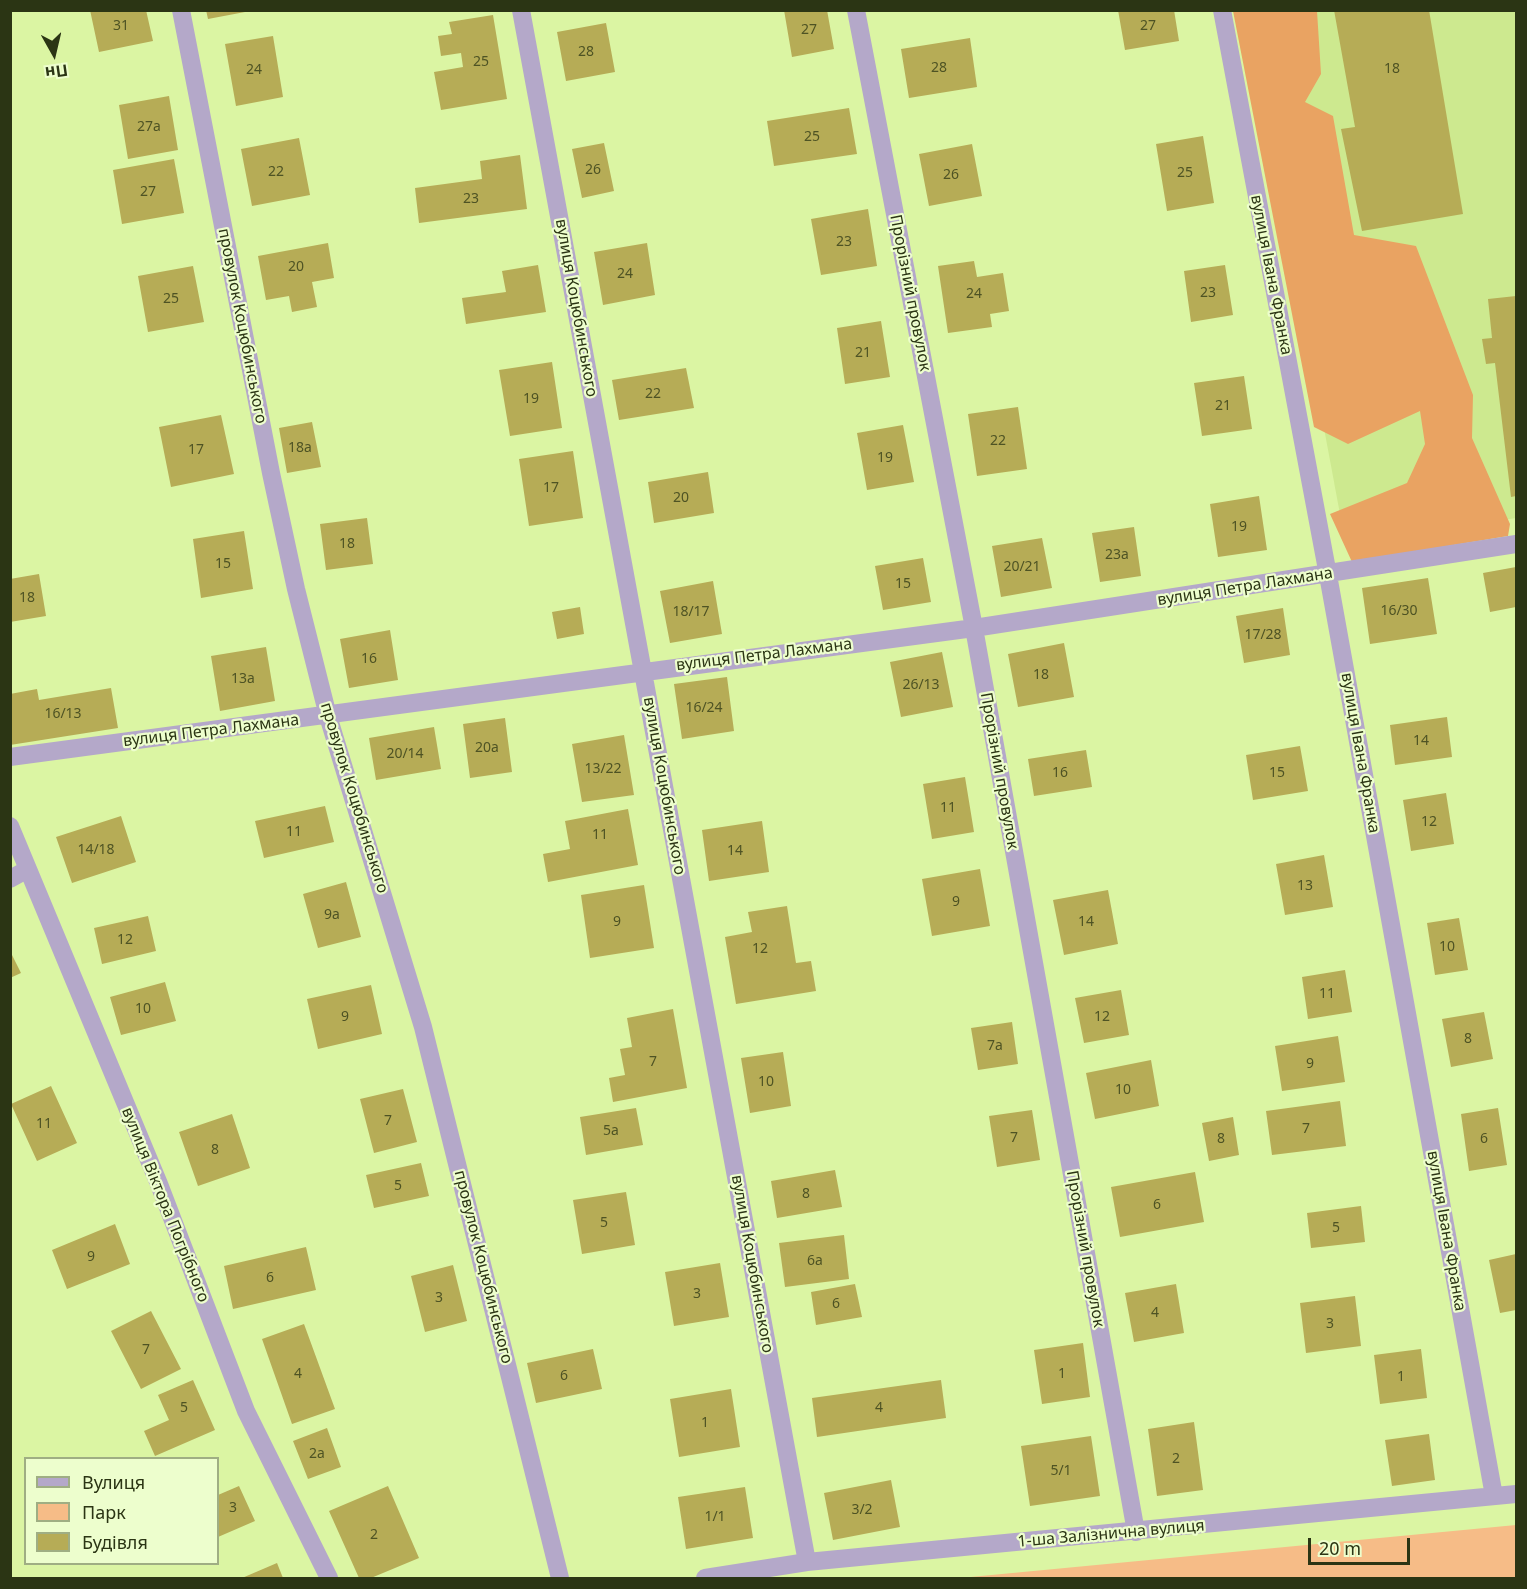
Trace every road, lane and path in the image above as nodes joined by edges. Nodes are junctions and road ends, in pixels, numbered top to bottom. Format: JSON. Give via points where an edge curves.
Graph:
{"nodes":[{"id":1,"x":181,"y":10,"type":"edge"},
{"id":2,"x":521,"y":10,"type":"edge"},
{"id":3,"x":856,"y":10,"type":"edge"},
{"id":4,"x":1222,"y":10,"type":"edge"},
{"id":5,"x":1516,"y":544,"type":"edge"},
{"id":6,"x":1328,"y":575,"type":"junction"},
{"id":7,"x":974,"y":628,"type":"junction"},
{"id":8,"x":642,"y":671,"type":"junction"},
{"id":9,"x":328,"y":716,"type":"junction"},
{"id":10,"x":10,"y":757,"type":"edge"},
{"id":11,"x":10,"y":826,"type":"edge"},
{"id":12,"x":28,"y":869,"type":"junction"},
{"id":13,"x":10,"y":879,"type":"edge"},
{"id":14,"x":1516,"y":1494,"type":"edge"},
{"id":15,"x":1494,"y":1496,"type":"junction"},
{"id":16,"x":1136,"y":1532,"type":"junction"},
{"id":17,"x":807,"y":1562,"type":"junction"},
{"id":18,"x":329,"y":1578,"type":"edge"},
{"id":19,"x":560,"y":1578,"type":"edge"},
{"id":20,"x":705,"y":1578,"type":"edge"}],
"edges":[{"from":1,"to":9,"type":"street","name":"провулок Коцюбинського","via":[[271,473]]},
{"from":2,"to":8,"type":"street","name":"вулиця Коцюбинського"},
{"from":3,"to":7,"type":"street","name":"Прорізний провулок"},
{"from":4,"to":6,"type":"street","name":"вулиця Івана Франка"},
{"from":5,"to":6,"type":"street","name":"вулиця Петра Лахмана"},
{"from":6,"to":7,"type":"street","name":"вулиця Петра Лахмана"},
{"from":6,"to":15,"type":"street","name":"вулиця Івана Франка"},
{"from":7,"to":8,"type":"street","name":"вулиця Петра Лахмана"},
{"from":7,"to":16,"type":"street","name":"Прорізний провулок"},
{"from":8,"to":9,"type":"street","name":"вулиця Петра Лахмана"},
{"from":8,"to":17,"type":"street","name":"вулиця Коцюбинського"},
{"from":9,"to":10,"type":"street","name":"вулиця Петра Лахмана"},
{"from":9,"to":19,"type":"street","name":"провулок Коцюбинського","via":[[423,1027]]},
{"from":11,"to":12,"type":"street","name":"вулиця Віктора Погрібного"},
{"from":12,"to":13,"type":"street"},
{"from":12,"to":18,"type":"street","name":"вулиця Віктора Погрібного","via":[[159,1184],[246,1411]]},
{"from":14,"to":15,"type":"street","name":"1-ша Залізнична вулиця"},
{"from":15,"to":16,"type":"street","name":"1-ша Залізнична вулиця"},
{"from":16,"to":17,"type":"street","name":"1-ша Залізнична вулиця"},
{"from":17,"to":20,"type":"street","name":"1-ша Залізнична вулиця"}]}
